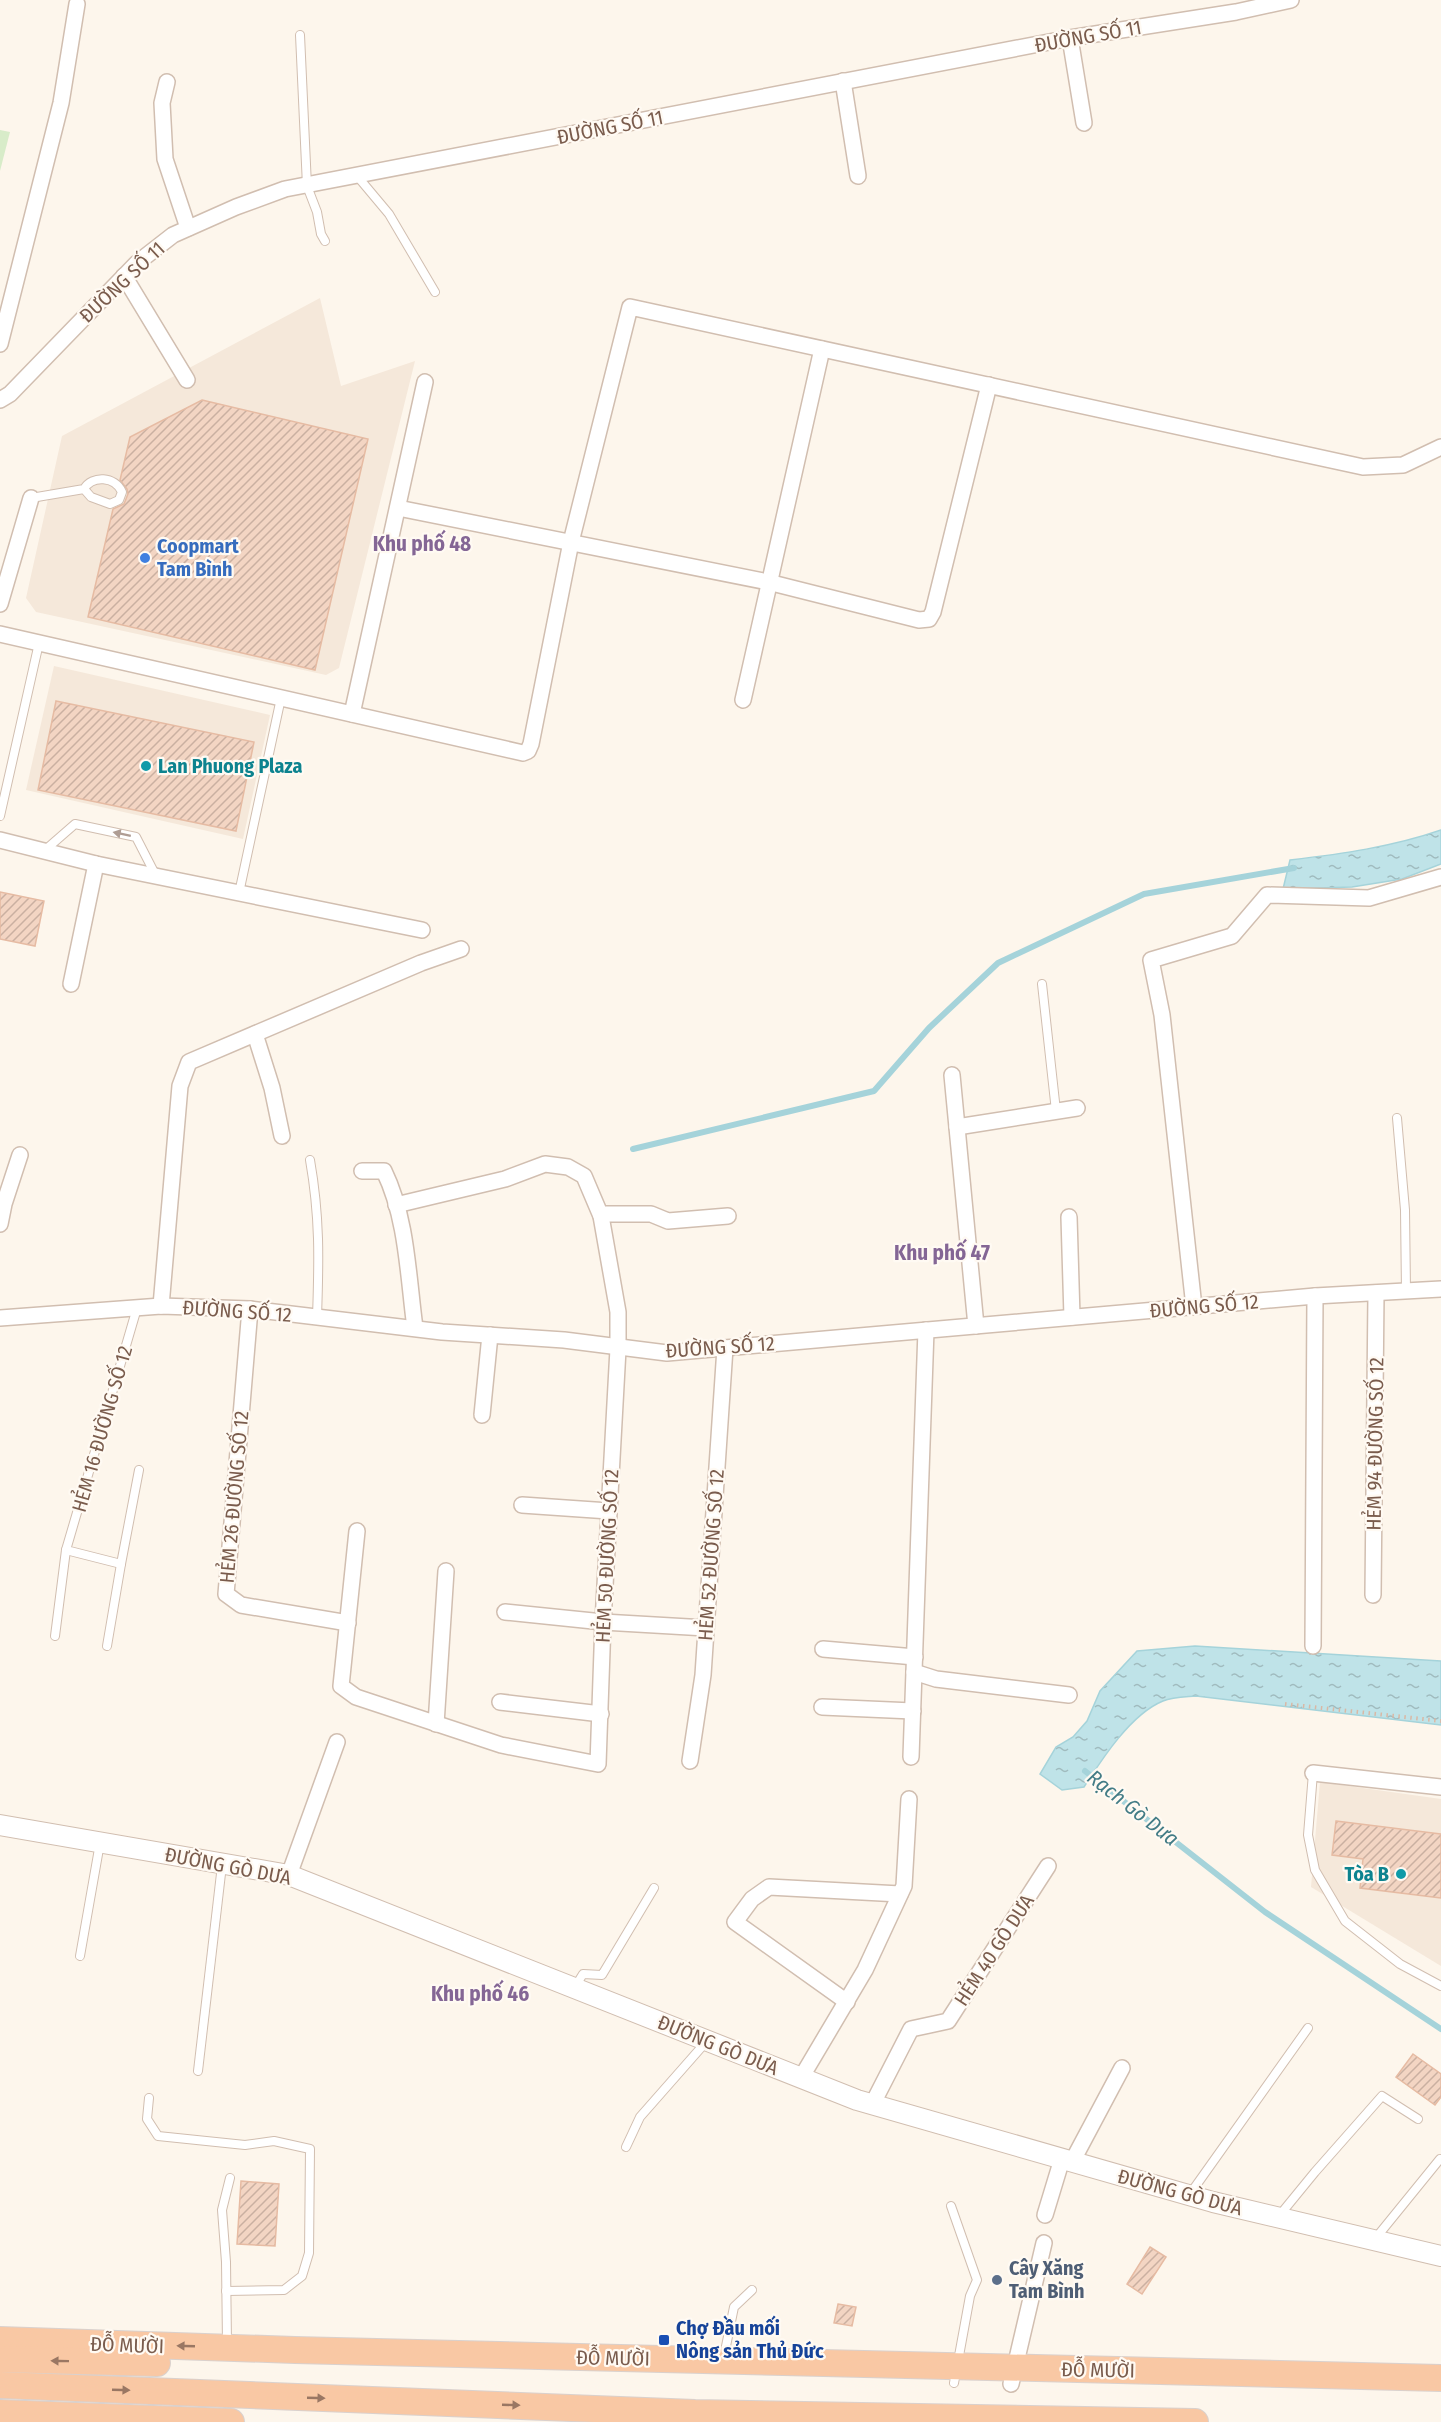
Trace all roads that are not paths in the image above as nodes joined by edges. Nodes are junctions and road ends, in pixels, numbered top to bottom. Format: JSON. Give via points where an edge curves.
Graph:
{"nodes":[{"id":1,"x":1291,"y":0,"type":"edge"},
{"id":2,"x":77,"y":4,"type":"dead end"},
{"id":3,"x":300,"y":35,"type":"dead end"},
{"id":4,"x":1071,"y":38,"type":"junction"},
{"id":5,"x":843,"y":81,"type":"junction"},
{"id":6,"x":167,"y":82,"type":"dead end"},
{"id":7,"x":1084,"y":123,"type":"dead end"},
{"id":8,"x":858,"y":176,"type":"dead end"},
{"id":9,"x":358,"y":177,"type":"junction"},
{"id":10,"x":307,"y":186,"type":"junction"},
{"id":11,"x":188,"y":228,"type":"junction"},
{"id":12,"x":325,"y":241,"type":"dead end"},
{"id":13,"x":124,"y":276,"type":"junction"},
{"id":14,"x":435,"y":292,"type":"dead end"},
{"id":15,"x":0,"y":344,"type":"edge"},
{"id":16,"x":822,"y":349,"type":"junction"},
{"id":17,"x":187,"y":380,"type":"dead end"},
{"id":18,"x":425,"y":382,"type":"dead end"},
{"id":19,"x":989,"y":385,"type":"junction"},
{"id":20,"x":0,"y":400,"type":"edge"},
{"id":21,"x":1441,"y":447,"type":"edge"},
{"id":22,"x":84,"y":489,"type":"junction"},
{"id":23,"x":32,"y":498,"type":"joint"},
{"id":24,"x":398,"y":508,"type":"junction"},
{"id":25,"x":571,"y":542,"type":"junction"},
{"id":26,"x":4,"y":572,"type":"edge"},
{"id":27,"x":768,"y":582,"type":"junction"},
{"id":28,"x":0,"y":604,"type":"edge"},
{"id":29,"x":0,"y":634,"type":"edge"},
{"id":30,"x":39,"y":643,"type":"junction"},
{"id":31,"x":281,"y":698,"type":"junction"},
{"id":32,"x":743,"y":700,"type":"dead end"},
{"id":33,"x":352,"y":714,"type":"junction"},
{"id":34,"x":0,"y":816,"type":"edge"},
{"id":35,"x":0,"y":840,"type":"edge"},
{"id":36,"x":44,"y":851,"type":"junction"},
{"id":37,"x":96,"y":864,"type":"junction"},
{"id":38,"x":156,"y":876,"type":"junction"},
{"id":39,"x":1441,"y":876,"type":"edge"},
{"id":40,"x":239,"y":893,"type":"junction"},
{"id":41,"x":422,"y":930,"type":"dead end"},
{"id":42,"x":461,"y":950,"type":"dead end"},
{"id":43,"x":71,"y":984,"type":"dead end"},
{"id":44,"x":1042,"y":984,"type":"dead end"},
{"id":45,"x":255,"y":1034,"type":"junction"},
{"id":46,"x":952,"y":1075,"type":"dead end"},
{"id":47,"x":1077,"y":1108,"type":"dead end"},
{"id":48,"x":1056,"y":1111,"type":"junction"},
{"id":49,"x":1397,"y":1118,"type":"dead end"},
{"id":50,"x":957,"y":1127,"type":"junction"},
{"id":51,"x":282,"y":1136,"type":"dead end"},
{"id":52,"x":20,"y":1155,"type":"dead end"},
{"id":53,"x":310,"y":1160,"type":"dead end"},
{"id":54,"x":362,"y":1172,"type":"dead end"},
{"id":55,"x":5,"y":1184,"type":"edge"},
{"id":56,"x":396,"y":1205,"type":"junction"},
{"id":57,"x":601,"y":1216,"type":"junction"},
{"id":58,"x":728,"y":1216,"type":"dead end"},
{"id":59,"x":1069,"y":1216,"type":"dead end"},
{"id":60,"x":0,"y":1224,"type":"edge"},
{"id":61,"x":1441,"y":1289,"type":"edge"},
{"id":62,"x":1406,"y":1291,"type":"junction"},
{"id":63,"x":1376,"y":1293,"type":"junction"},
{"id":64,"x":1315,"y":1296,"type":"junction"},
{"id":65,"x":161,"y":1306,"type":"junction"},
{"id":66,"x":1194,"y":1307,"type":"junction"},
{"id":67,"x":137,"y":1308,"type":"junction"},
{"id":68,"x":250,"y":1309,"type":"junction"},
{"id":69,"x":317,"y":1317,"type":"junction"},
{"id":70,"x":1072,"y":1317,"type":"junction"},
{"id":71,"x":0,"y":1318,"type":"edge"},
{"id":72,"x":976,"y":1326,"type":"junction"},
{"id":73,"x":416,"y":1328,"type":"junction"},
{"id":74,"x":926,"y":1330,"type":"junction"},
{"id":75,"x":490,"y":1335,"type":"junction"},
{"id":76,"x":725,"y":1347,"type":"junction"},
{"id":77,"x":618,"y":1348,"type":"junction"},
{"id":78,"x":482,"y":1415,"type":"dead end"},
{"id":79,"x":139,"y":1470,"type":"dead end"},
{"id":80,"x":522,"y":1505,"type":"dead end"},
{"id":81,"x":609,"y":1511,"type":"junction"},
{"id":82,"x":357,"y":1531,"type":"dead end"},
{"id":83,"x":66,"y":1550,"type":"junction"},
{"id":84,"x":121,"y":1563,"type":"junction"},
{"id":85,"x":446,"y":1571,"type":"dead end"},
{"id":86,"x":1373,"y":1595,"type":"dead end"},
{"id":87,"x":505,"y":1612,"type":"dead end"},
{"id":88,"x":603,"y":1622,"type":"junction"},
{"id":89,"x":348,"y":1623,"type":"junction"},
{"id":90,"x":706,"y":1628,"type":"junction"},
{"id":91,"x":55,"y":1636,"type":"dead end"},
{"id":92,"x":107,"y":1646,"type":"dead end"},
{"id":93,"x":1313,"y":1646,"type":"dead end"},
{"id":94,"x":823,"y":1649,"type":"dead end"},
{"id":95,"x":914,"y":1665,"type":"junction"},
{"id":96,"x":1069,"y":1695,"type":"dead end"},
{"id":97,"x":500,"y":1702,"type":"dead end"},
{"id":98,"x":822,"y":1707,"type":"dead end"},
{"id":99,"x":913,"y":1711,"type":"junction"},
{"id":100,"x":601,"y":1714,"type":"junction"},
{"id":101,"x":436,"y":1724,"type":"junction"},
{"id":102,"x":337,"y":1742,"type":"dead end"},
{"id":103,"x":911,"y":1757,"type":"dead end"},
{"id":104,"x":690,"y":1761,"type":"dead end"},
{"id":105,"x":1313,"y":1773,"type":"joint"},
{"id":106,"x":1441,"y":1787,"type":"edge"},
{"id":107,"x":909,"y":1799,"type":"dead end"},
{"id":108,"x":0,"y":1825,"type":"edge"},
{"id":109,"x":100,"y":1843,"type":"junction"},
{"id":110,"x":222,"y":1863,"type":"junction"},
{"id":111,"x":1048,"y":1866,"type":"dead end"},
{"id":112,"x":289,"y":1875,"type":"junction"},
{"id":113,"x":654,"y":1888,"type":"dead end"},
{"id":114,"x":900,"y":1894,"type":"junction"},
{"id":115,"x":80,"y":1956,"type":"dead end"},
{"id":116,"x":1441,"y":1986,"type":"edge"},
{"id":117,"x":574,"y":1988,"type":"junction"},
{"id":118,"x":847,"y":2002,"type":"junction"},
{"id":119,"x":1308,"y":2028,"type":"dead end"},
{"id":120,"x":707,"y":2041,"type":"junction"},
{"id":121,"x":1122,"y":2068,"type":"dead end"},
{"id":122,"x":198,"y":2071,"type":"dead end"},
{"id":123,"x":801,"y":2078,"type":"junction"},
{"id":124,"x":149,"y":2098,"type":"dead end"},
{"id":125,"x":872,"y":2105,"type":"junction"},
{"id":126,"x":1418,"y":2119,"type":"dead end"},
{"id":127,"x":626,"y":2148,"type":"dead end"},
{"id":128,"x":1440,"y":2159,"type":"edge"},
{"id":129,"x":1067,"y":2160,"type":"junction"},
{"id":130,"x":230,"y":2178,"type":"dead end"},
{"id":131,"x":1189,"y":2195,"type":"junction"},
{"id":132,"x":951,"y":2206,"type":"dead end"},
{"id":133,"x":1045,"y":2215,"type":"dead end"},
{"id":134,"x":1278,"y":2218,"type":"junction"},
{"id":135,"x":1374,"y":2240,"type":"junction"},
{"id":136,"x":1044,"y":2243,"type":"dead end"},
{"id":137,"x":1441,"y":2256,"type":"edge"},
{"id":138,"x":752,"y":2290,"type":"dead end"},
{"id":139,"x":226,"y":2291,"type":"junction"},
{"id":140,"x":0,"y":2340,"type":"edge"},
{"id":141,"x":227,"y":2348,"type":"junction"},
{"id":142,"x":0,"y":2359,"type":"edge"},
{"id":143,"x":723,"y":2360,"type":"junction"},
{"id":144,"x":955,"y":2374,"type":"junction"},
{"id":145,"x":1012,"y":2376,"type":"junction"},
{"id":146,"x":1441,"y":2378,"type":"edge"},
{"id":147,"x":0,"y":2385,"type":"edge"},
{"id":148,"x":1441,"y":2395,"type":"edge"},
{"id":149,"x":0,"y":2413,"type":"edge"},
{"id":150,"x":695,"y":2417,"type":"edge"},
{"id":151,"x":218,"y":2422,"type":"edge"},
{"id":152,"x":231,"y":2422,"type":"edge"},
{"id":153,"x":1195,"y":2422,"type":"edge"}],
"edges":[{"from":1,"to":4,"type":"street","name":"ĐƯỜNG SỐ 11"},
{"from":2,"to":15,"type":"street","via":[[61,103]]},
{"from":3,"to":10,"type":"lane"},
{"from":4,"to":5,"type":"street","name":"ĐƯỜNG SỐ 11"},
{"from":4,"to":7,"type":"street"},
{"from":5,"to":8,"type":"street"},
{"from":5,"to":9,"type":"street","name":"ĐƯỜNG SỐ 11"},
{"from":6,"to":11,"type":"street","via":[[162,103],[165,159]]},
{"from":9,"to":10,"type":"street","name":"ĐƯỜNG SỐ 11"},
{"from":9,"to":14,"type":"lane","via":[[388,214]]},
{"from":10,"to":11,"type":"street","name":"ĐƯỜNG SỐ 11","via":[[285,189]]},
{"from":10,"to":12,"type":"lane"},
{"from":11,"to":13,"type":"street","name":"ĐƯỜNG SỐ 11","via":[[173,234]]},
{"from":13,"to":17,"type":"street"},
{"from":13,"to":20,"type":"street","name":"ĐƯỜNG SỐ 11"},
{"from":16,"to":19,"type":"street"},
{"from":16,"to":25,"type":"street","via":[[630,308]]},
{"from":16,"to":27,"type":"street"},
{"from":18,"to":24,"type":"street"},
{"from":19,"to":21,"type":"street","via":[[1362,467],[1403,465]]},
{"from":19,"to":27,"type":"street","via":[[929,619],[919,620]]},
{"from":22,"to":22,"type":"lane","via":[[91,497],[110,504],[119,500],[122,492],[112,482],[94,479]]},
{"from":22,"to":23,"type":"lane"},
{"from":23,"to":26,"type":"street"},
{"from":24,"to":25,"type":"street"},
{"from":24,"to":33,"type":"street"},
{"from":25,"to":27,"type":"street"},
{"from":25,"to":33,"type":"street","via":[[528,751]]},
{"from":26,"to":28,"type":"street"},
{"from":27,"to":32,"type":"street"},
{"from":29,"to":30,"type":"street"},
{"from":30,"to":31,"type":"street"},
{"from":30,"to":34,"type":"lane"},
{"from":31,"to":33,"type":"street"},
{"from":31,"to":40,"type":"lane"},
{"from":35,"to":36,"type":"street"},
{"from":36,"to":37,"type":"street"},
{"from":38,"to":36,"type":"lane","one_way":true,"via":[[136,837],[75,824]]},
{"from":37,"to":38,"type":"street"},
{"from":37,"to":43,"type":"street"},
{"from":38,"to":40,"type":"street"},
{"from":39,"to":66,"type":"street","via":[[1369,898],[1268,895],[1232,936],[1150,960],[1162,1015]]},
{"from":40,"to":41,"type":"street"},
{"from":42,"to":45,"type":"street","via":[[421,963]]},
{"from":44,"to":48,"type":"lane"},
{"from":45,"to":51,"type":"street"},
{"from":45,"to":65,"type":"street","via":[[189,1062],[180,1086]]},
{"from":46,"to":50,"type":"street"},
{"from":47,"to":48,"type":"street"},
{"from":48,"to":50,"type":"street"},
{"from":49,"to":62,"type":"lane","via":[[1405,1210]]},
{"from":50,"to":72,"type":"street"},
{"from":52,"to":55,"type":"street"},
{"from":53,"to":69,"type":"lane","via":[[318,1204]]},
{"from":54,"to":56,"type":"street","via":[[384,1171]]},
{"from":55,"to":60,"type":"street"},
{"from":56,"to":57,"type":"street","name":"HẺM 50 ĐƯỜNG SỐ 12","via":[[505,1179],[545,1164],[580,1172]]},
{"from":56,"to":73,"type":"street"},
{"from":57,"to":58,"type":"street","via":[[651,1214],[668,1221]]},
{"from":57,"to":77,"type":"street","name":"HẺM 50 ĐƯỜNG SỐ 12","via":[[618,1312]]},
{"from":59,"to":70,"type":"street"},
{"from":61,"to":62,"type":"street","name":"ĐƯỜNG SỐ 12"},
{"from":62,"to":63,"type":"street","name":"ĐƯỜNG SỐ 12"},
{"from":63,"to":64,"type":"street","name":"ĐƯỜNG SỐ 12"},
{"from":63,"to":86,"type":"street","name":"HẺM 94 ĐƯỜNG SỐ 12"},
{"from":64,"to":66,"type":"street","name":"ĐƯỜNG SỐ 12"},
{"from":64,"to":93,"type":"street"},
{"from":65,"to":67,"type":"street","name":"ĐƯỜNG SỐ 12"},
{"from":65,"to":68,"type":"street","name":"ĐƯỜNG SỐ 12"},
{"from":66,"to":70,"type":"street","name":"ĐƯỜNG SỐ 12"},
{"from":67,"to":71,"type":"street","name":"ĐƯỜNG SỐ 12"},
{"from":67,"to":83,"type":"lane","name":"HẺM 16 ĐƯỜNG SỐ 12"},
{"from":68,"to":69,"type":"street","name":"ĐƯỜNG SỐ 12"},
{"from":68,"to":89,"type":"street","name":"HẺM 26 ĐƯỜNG SỐ 12","via":[[226,1594],[241,1605]]},
{"from":69,"to":73,"type":"street","name":"ĐƯỜNG SỐ 12"},
{"from":70,"to":72,"type":"street","name":"ĐƯỜNG SỐ 12"},
{"from":72,"to":74,"type":"street","name":"ĐƯỜNG SỐ 12"},
{"from":73,"to":75,"type":"street","name":"ĐƯỜNG SỐ 12"},
{"from":74,"to":76,"type":"street","name":"ĐƯỜNG SỐ 12"},
{"from":74,"to":95,"type":"street"},
{"from":75,"to":77,"type":"street","name":"ĐƯỜNG SỐ 12"},
{"from":75,"to":78,"type":"street"},
{"from":76,"to":77,"type":"street","name":"ĐƯỜNG SỐ 12","via":[[667,1353]]},
{"from":76,"to":90,"type":"street","name":"HẺM 52 ĐƯỜNG SỐ 12"},
{"from":77,"to":81,"type":"street","name":"HẺM 50 ĐƯỜNG SỐ 12"},
{"from":79,"to":84,"type":"lane"},
{"from":80,"to":81,"type":"street"},
{"from":81,"to":88,"type":"street","name":"HẺM 50 ĐƯỜNG SỐ 12"},
{"from":82,"to":89,"type":"street"},
{"from":83,"to":84,"type":"lane"},
{"from":83,"to":91,"type":"lane","name":"HẺM 16 ĐƯỜNG SỐ 12"},
{"from":84,"to":92,"type":"lane"},
{"from":85,"to":101,"type":"street"},
{"from":87,"to":88,"type":"street"},
{"from":88,"to":90,"type":"street"},
{"from":88,"to":100,"type":"street","name":"HẺM 50 ĐƯỜNG SỐ 12"},
{"from":89,"to":101,"type":"street","via":[[341,1686],[356,1697]]},
{"from":90,"to":104,"type":"street","name":"HẺM 52 ĐƯỜNG SỐ 12"},
{"from":94,"to":95,"type":"street"},
{"from":95,"to":96,"type":"street","via":[[936,1679]]},
{"from":95,"to":99,"type":"street"},
{"from":97,"to":100,"type":"street"},
{"from":98,"to":99,"type":"street"},
{"from":99,"to":103,"type":"street"},
{"from":100,"to":101,"type":"street","name":"HẺM 50 ĐƯỜNG SỐ 12","via":[[598,1764],[501,1745]]},
{"from":102,"to":112,"type":"street"},
{"from":105,"to":106,"type":"street"},
{"from":105,"to":116,"type":"lane","via":[[1308,1835],[1315,1870],[1345,1921],[1400,1964]]},
{"from":107,"to":114,"type":"street","via":[[904,1886]]},
{"from":108,"to":109,"type":"street","name":"ĐƯỜNG GÒ DƯA"},
{"from":109,"to":110,"type":"street","name":"ĐƯỜNG GÒ DƯA"},
{"from":109,"to":115,"type":"lane"},
{"from":110,"to":112,"type":"street","name":"ĐƯỜNG GÒ DƯA"},
{"from":110,"to":122,"type":"lane"},
{"from":111,"to":125,"type":"street","name":"HẺM 40 GÒ DƯA","via":[[948,2021],[911,2029]]},
{"from":112,"to":117,"type":"street","name":"ĐƯỜNG GÒ DƯA"},
{"from":113,"to":117,"type":"lane","via":[[602,1975],[583,1974]]},
{"from":114,"to":118,"type":"street"},
{"from":114,"to":118,"type":"street","via":[[770,1887],[753,1899],[735,1922]]},
{"from":117,"to":120,"type":"street","name":"ĐƯỜNG GÒ DƯA"},
{"from":118,"to":123,"type":"street"},
{"from":119,"to":131,"type":"lane"},
{"from":120,"to":123,"type":"street","name":"ĐƯỜNG GÒ DƯA"},
{"from":120,"to":127,"type":"lane","via":[[640,2117]]},
{"from":121,"to":129,"type":"street"},
{"from":123,"to":125,"type":"street","name":"ĐƯỜNG GÒ DƯA"},
{"from":124,"to":139,"type":"lane","via":[[147,2119],[158,2136],[245,2145],[274,2140],[310,2148],[309,2253],[302,2276],[284,2290]]},
{"from":125,"to":129,"type":"street","name":"ĐƯỜNG GÒ DƯA"},
{"from":126,"to":134,"type":"lane","via":[[1382,2096]]},
{"from":128,"to":135,"type":"lane"},
{"from":129,"to":131,"type":"street","name":"ĐƯỜNG GÒ DƯA"},
{"from":129,"to":133,"type":"street"},
{"from":130,"to":139,"type":"lane","via":[[222,2210]]},
{"from":131,"to":134,"type":"street","name":"ĐƯỜNG GÒ DƯA"},
{"from":132,"to":144,"type":"lane","via":[[977,2280],[970,2296]]},
{"from":134,"to":135,"type":"street","name":"ĐƯỜNG GÒ DƯA"},
{"from":135,"to":137,"type":"street","name":"ĐƯỜNG GÒ DƯA"},
{"from":136,"to":145,"type":"street"},
{"from":138,"to":143,"type":"lane","via":[[734,2307]]},
{"from":139,"to":141,"type":"lane"},
{"from":141,"to":140,"type":"highway","name":"ĐỖ MƯỜI","one_way":true},
{"from":141,"to":143,"type":"highway","name":"ĐỖ MƯỜI"},
{"from":144,"to":142,"type":"highway","name":"ĐỖ MƯỜI","one_way":true},
{"from":143,"to":144,"type":"highway","name":"ĐỖ MƯỜI"},
{"from":144,"to":145,"type":"highway","name":"ĐỖ MƯỜI"},
{"from":145,"to":146,"type":"highway","name":"ĐỖ MƯỜI"},
{"from":145,"to":148,"type":"highway","name":"ĐỖ MƯỜI"},
{"from":147,"to":150,"type":"highway","one_way":true},
{"from":149,"to":151,"type":"highway"},
{"from":150,"to":153,"type":"highway"},
{"from":151,"to":152,"type":"highway"}]}
